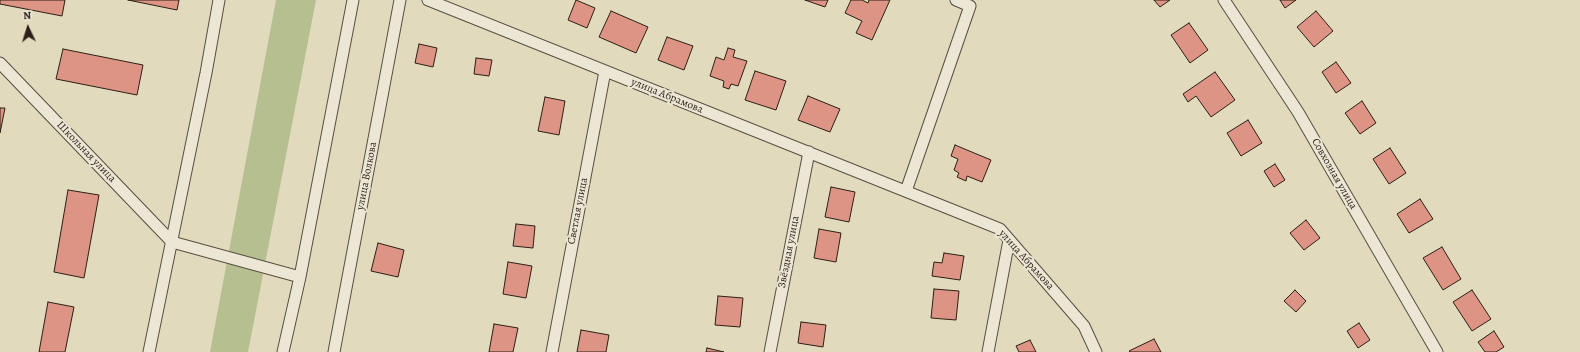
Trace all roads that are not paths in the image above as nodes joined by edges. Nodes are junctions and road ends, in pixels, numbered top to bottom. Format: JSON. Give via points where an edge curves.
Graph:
{"nodes":[{"id":1,"x":219,"y":0,"type":"edge"},
{"id":2,"x":353,"y":0,"type":"edge"},
{"id":3,"x":400,"y":0,"type":"edge"},
{"id":4,"x":428,"y":0,"type":"edge"},
{"id":5,"x":956,"y":0,"type":"edge"},
{"id":6,"x":1224,"y":0,"type":"edge"},
{"id":7,"x":0,"y":62,"type":"edge"},
{"id":8,"x":605,"y":71,"type":"junction"},
{"id":9,"x":809,"y":152,"type":"junction"},
{"id":10,"x":906,"y":191,"type":"junction"},
{"id":11,"x":1009,"y":240,"type":"junction"},
{"id":12,"x":172,"y":242,"type":"junction"},
{"id":13,"x":300,"y":276,"type":"junction"},
{"id":14,"x":149,"y":352,"type":"edge"},
{"id":15,"x":283,"y":352,"type":"edge"},
{"id":16,"x":334,"y":352,"type":"edge"},
{"id":17,"x":552,"y":352,"type":"edge"},
{"id":18,"x":770,"y":352,"type":"edge"},
{"id":19,"x":988,"y":352,"type":"edge"},
{"id":20,"x":1096,"y":352,"type":"edge"},
{"id":21,"x":1437,"y":352,"type":"edge"}],
"edges":[{"from":1,"to":12,"type":"street"},
{"from":2,"to":13,"type":"street"},
{"from":3,"to":16,"type":"street","name":"улица Волкова"},
{"from":4,"to":8,"type":"street","name":"улица Абрамова"},
{"from":5,"to":10,"type":"street","via":[[970,6]]},
{"from":6,"to":21,"type":"street","name":"Совхозная улица","via":[[1298,112]]},
{"from":7,"to":12,"type":"street","name":"Школьная улица"},
{"from":8,"to":9,"type":"street","name":"улица Абрамова"},
{"from":8,"to":17,"type":"street","name":"Светлая улица"},
{"from":9,"to":10,"type":"street","name":"улица Абрамова"},
{"from":9,"to":18,"type":"street","name":"Звёздная улица"},
{"from":10,"to":11,"type":"street","name":"улица Абрамова","via":[[1000,229]]},
{"from":11,"to":19,"type":"street"},
{"from":11,"to":20,"type":"street","name":"улица Абрамова","via":[[1084,326]]},
{"from":12,"to":13,"type":"street"},
{"from":12,"to":14,"type":"street"},
{"from":13,"to":15,"type":"street"}]}
